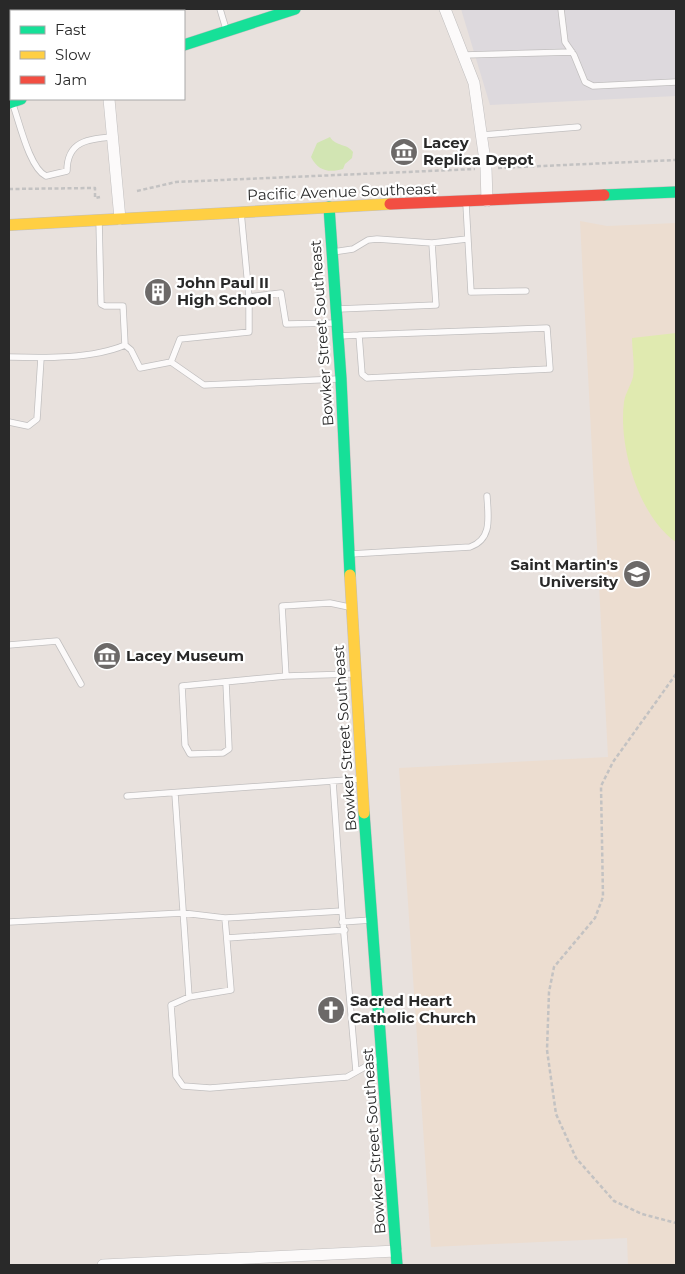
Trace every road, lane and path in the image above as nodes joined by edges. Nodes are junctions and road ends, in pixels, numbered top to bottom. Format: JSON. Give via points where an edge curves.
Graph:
{"nodes":[{"id":1,"x":220,"y":9,"type":"edge"},
{"id":2,"x":295,"y":9,"type":"edge"},
{"id":3,"x":445,"y":9,"type":"edge"},
{"id":4,"x":562,"y":9,"type":"edge"},
{"id":5,"x":227,"y":31,"type":"junction"},
{"id":6,"x":185,"y":45,"type":"edge"},
{"id":7,"x":572,"y":52,"type":"junction"},
{"id":8,"x":464,"y":55,"type":"junction"},
{"id":9,"x":676,"y":82,"type":"edge"},
{"id":10,"x":109,"y":100,"type":"edge"},
{"id":11,"x":14,"y":101,"type":"edge"},
{"id":12,"x":578,"y":127,"type":"dead end"},
{"id":13,"x":482,"y":135,"type":"junction"},
{"id":14,"x":112,"y":136,"type":"junction"},
{"id":15,"x":676,"y":160,"type":"edge"},
{"id":16,"x":486,"y":168,"type":"junction"},
{"id":17,"x":9,"y":189,"type":"edge"},
{"id":18,"x":137,"y":191,"type":"dead end"},
{"id":19,"x":676,"y":192,"type":"edge"},
{"id":20,"x":100,"y":197,"type":"dead end"},
{"id":21,"x":487,"y":201,"type":"junction"},
{"id":22,"x":466,"y":202,"type":"junction"},
{"id":23,"x":330,"y":207,"type":"junction"},
{"id":24,"x":240,"y":211,"type":"junction"},
{"id":25,"x":120,"y":219,"type":"junction"},
{"id":26,"x":99,"y":220,"type":"junction"},
{"id":27,"x":9,"y":225,"type":"edge"},
{"id":28,"x":467,"y":239,"type":"junction"},
{"id":29,"x":432,"y":243,"type":"junction"},
{"id":30,"x":332,"y":253,"type":"junction"},
{"id":31,"x":526,"y":291,"type":"dead end"},
{"id":32,"x":249,"y":297,"type":"junction"},
{"id":33,"x":335,"y":309,"type":"junction"},
{"id":34,"x":336,"y":322,"type":"junction"},
{"id":35,"x":359,"y":335,"type":"junction"},
{"id":36,"x":337,"y":336,"type":"junction"},
{"id":37,"x":125,"y":345,"type":"junction"},
{"id":38,"x":9,"y":357,"type":"edge"},
{"id":39,"x":41,"y":358,"type":"junction"},
{"id":40,"x":171,"y":362,"type":"junction"},
{"id":41,"x":340,"y":379,"type":"junction"},
{"id":42,"x":9,"y":422,"type":"edge"},
{"id":43,"x":487,"y":496,"type":"dead end"},
{"id":44,"x":348,"y":554,"type":"junction"},
{"id":45,"x":351,"y":608,"type":"junction"},
{"id":46,"x":9,"y":645,"type":"edge"},
{"id":47,"x":354,"y":674,"type":"junction"},
{"id":48,"x":676,"y":674,"type":"edge"},
{"id":49,"x":286,"y":676,"type":"junction"},
{"id":50,"x":226,"y":682,"type":"junction"},
{"id":51,"x":81,"y":684,"type":"dead end"},
{"id":52,"x":362,"y":779,"type":"junction"},
{"id":53,"x":333,"y":782,"type":"junction"},
{"id":54,"x":174,"y":794,"type":"junction"},
{"id":55,"x":126,"y":796,"type":"dead end"},
{"id":56,"x":342,"y":911,"type":"junction"},
{"id":57,"x":184,"y":913,"type":"junction"},
{"id":58,"x":225,"y":918,"type":"junction"},
{"id":59,"x":373,"y":920,"type":"junction"},
{"id":60,"x":9,"y":922,"type":"edge"},
{"id":61,"x":342,"y":922,"type":"junction"},
{"id":62,"x":345,"y":930,"type":"junction"},
{"id":63,"x":227,"y":938,"type":"junction"},
{"id":64,"x":189,"y":997,"type":"junction"},
{"id":65,"x":383,"y":1057,"type":"junction"},
{"id":66,"x":356,"y":1070,"type":"junction"},
{"id":67,"x":676,"y":1223,"type":"edge"},
{"id":68,"x":396,"y":1251,"type":"junction"},
{"id":69,"x":103,"y":1265,"type":"edge"},
{"id":70,"x":397,"y":1265,"type":"edge"}],
"edges":[{"from":1,"to":5,"type":"lane"},
{"from":2,"to":5,"type":"street"},
{"from":3,"to":8,"type":"street"},
{"from":4,"to":7,"type":"lane","via":[[565,42]]},
{"from":5,"to":6,"type":"street"},
{"from":7,"to":8,"type":"lane"},
{"from":7,"to":9,"type":"lane","via":[[585,82],[593,86]]},
{"from":8,"to":13,"type":"street","via":[[474,83]]},
{"from":10,"to":14,"type":"street"},
{"from":11,"to":14,"type":"lane","via":[[31,155],[46,176],[67,171],[69,154],[77,146]]},
{"from":12,"to":13,"type":"lane"},
{"from":13,"to":16,"type":"street"},
{"from":14,"to":25,"type":"street"},
{"from":15,"to":16,"type":"path"},
{"from":16,"to":18,"type":"path","via":[[176,182]]},
{"from":16,"to":21,"type":"street"},
{"from":17,"to":20,"type":"path","via":[[94,188],[95,198]]},
{"from":19,"to":21,"type":"street","name":"Pacific Avenue Southeast"},
{"from":21,"to":22,"type":"street","name":"Pacific Avenue Southeast"},
{"from":22,"to":23,"type":"street","name":"Pacific Avenue Southeast"},
{"from":22,"to":28,"type":"lane"},
{"from":23,"to":24,"type":"street","name":"Pacific Avenue Southeast"},
{"from":23,"to":30,"type":"street","name":"Bowker Street Southeast"},
{"from":24,"to":25,"type":"street","name":"Pacific Avenue Southeast"},
{"from":24,"to":32,"type":"lane"},
{"from":25,"to":26,"type":"street","name":"Pacific Avenue Southeast"},
{"from":26,"to":27,"type":"street","name":"Pacific Avenue Southeast"},
{"from":26,"to":37,"type":"lane","via":[[101,304],[123,306]]},
{"from":28,"to":29,"type":"lane"},
{"from":28,"to":31,"type":"lane","via":[[471,292]]},
{"from":29,"to":30,"type":"lane","via":[[377,239]]},
{"from":29,"to":33,"type":"lane","via":[[436,305]]},
{"from":30,"to":33,"type":"street","name":"Bowker Street Southeast"},
{"from":32,"to":34,"type":"lane","via":[[281,293],[286,324]]},
{"from":32,"to":40,"type":"lane","via":[[249,332],[180,339]]},
{"from":33,"to":34,"type":"street","name":"Bowker Street Southeast"},
{"from":34,"to":36,"type":"street","name":"Bowker Street Southeast"},
{"from":35,"to":35,"type":"lane","via":[[548,328],[550,369],[367,378],[362,374]]},
{"from":35,"to":36,"type":"lane"},
{"from":36,"to":41,"type":"street","name":"Bowker Street Southeast"},
{"from":37,"to":39,"type":"lane","via":[[111,351]]},
{"from":37,"to":40,"type":"lane","via":[[140,368]]},
{"from":38,"to":39,"type":"lane"},
{"from":39,"to":42,"type":"lane","via":[[37,419],[28,426]]},
{"from":40,"to":41,"type":"lane","via":[[204,385]]},
{"from":41,"to":44,"type":"street","name":"Bowker Street Southeast"},
{"from":43,"to":44,"type":"lane","via":[[486,535],[479,544]]},
{"from":44,"to":45,"type":"street","name":"Bowker Street Southeast"},
{"from":45,"to":47,"type":"street","name":"Bowker Street Southeast"},
{"from":45,"to":49,"type":"lane","via":[[330,603],[282,606]]},
{"from":46,"to":51,"type":"lane","via":[[56,641]]},
{"from":47,"to":49,"type":"lane"},
{"from":47,"to":52,"type":"street","name":"Bowker Street Southeast"},
{"from":48,"to":67,"type":"path","via":[[613,762],[601,786],[603,897],[595,918],[554,967],[549,992],[547,1050],[556,1114],[576,1158],[614,1201],[642,1214]]},
{"from":49,"to":50,"type":"lane"},
{"from":50,"to":50,"type":"lane","via":[[182,686],[185,745],[190,754],[223,753],[228,749]]},
{"from":52,"to":53,"type":"lane"},
{"from":52,"to":59,"type":"street","name":"Bowker Street Southeast"},
{"from":53,"to":54,"type":"lane"},
{"from":53,"to":56,"type":"lane"},
{"from":54,"to":55,"type":"lane"},
{"from":54,"to":57,"type":"lane"},
{"from":56,"to":58,"type":"lane"},
{"from":56,"to":61,"type":"lane"},
{"from":57,"to":58,"type":"lane"},
{"from":57,"to":60,"type":"lane"},
{"from":57,"to":64,"type":"lane"},
{"from":58,"to":63,"type":"lane"},
{"from":59,"to":61,"type":"lane"},
{"from":59,"to":65,"type":"street","name":"Bowker Street Southeast"},
{"from":61,"to":62,"type":"lane"},
{"from":62,"to":63,"type":"lane"},
{"from":62,"to":66,"type":"lane"},
{"from":63,"to":64,"type":"lane","via":[[231,990]]},
{"from":64,"to":66,"type":"lane","via":[[171,1005],[176,1076],[183,1086],[210,1088],[347,1077]]},
{"from":65,"to":66,"type":"lane"},
{"from":65,"to":68,"type":"street","name":"Bowker Street Southeast"},
{"from":68,"to":69,"type":"street"},
{"from":68,"to":70,"type":"street","name":"Bowker Street Southeast"}]}
